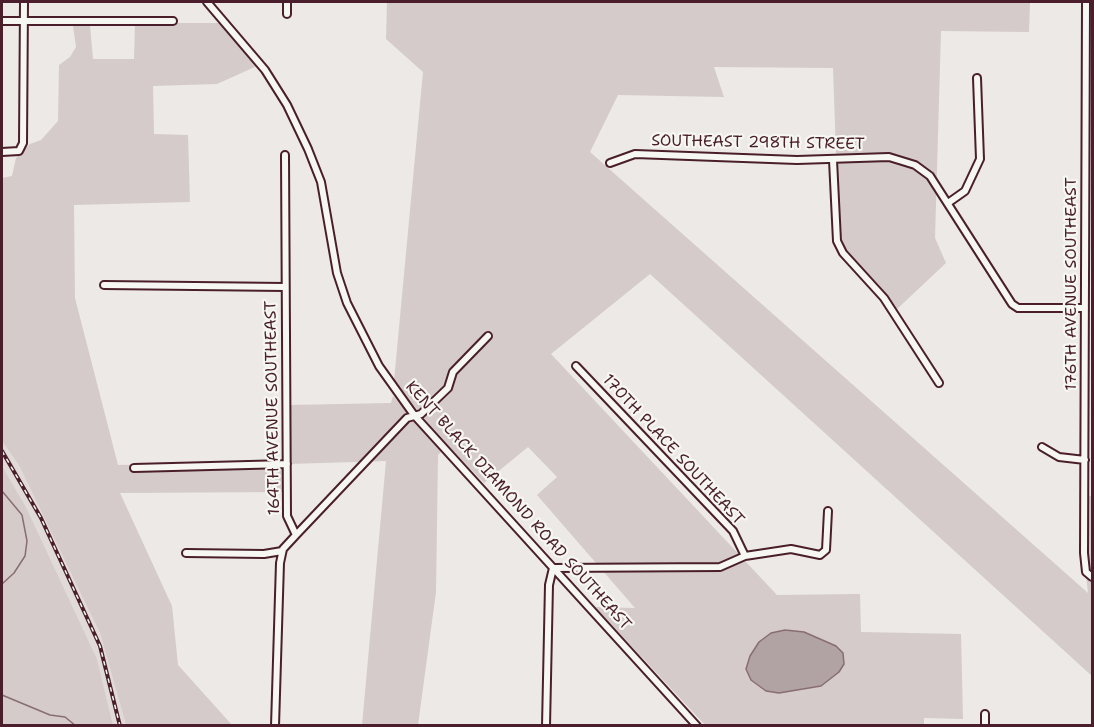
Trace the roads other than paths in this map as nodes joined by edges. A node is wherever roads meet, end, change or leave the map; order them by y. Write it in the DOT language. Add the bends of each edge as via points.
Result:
graph roads {
  1 [pos="24,2"];
  2 [pos="207,2"];
  3 [pos="287,2"];
  4 [pos="1086,2"];
  5 [pos="287,14"];
  6 [pos="2,21"];
  7 [pos="23,21"];
  8 [pos="173,21"];
  9 [pos="1089,33"];
  10 [pos="977,78"];
  11 [pos="1089,145"];
  12 [pos="2,152"];
  13 [pos="285,155"];
  14 [pos="833,160"];
  15 [pos="610,163"];
  16 [pos="948,203"];
  17 [pos="1089,259"];
  18 [pos="104,285"];
  19 [pos="285,286"];
  20 [pos="1085,308"];
  21 [pos="488,336"];
  22 [pos="576,366"];
  23 [pos="1089,374"];
  24 [pos="939,383"];
  25 [pos="414,415"];
  26 [pos="1042,447"];
  27 [pos="1085,460"];
  28 [pos="287,464"];
  29 [pos="134,468"];
  30 [pos="828,511"];
  31 [pos="1085,511"];
  32 [pos="1092,512"];
  33 [pos="296,535"];
  34 [pos="282,551"];
  35 [pos="186,553"];
  36 [pos="745,556"];
  37 [pos="553,568"];
  38 [pos="1092,578"];
  39 [pos="985,714"];
  40 [pos="275,726"];
  41 [pos="546,726"];
  42 [pos="697,726"];
  43 [pos="985,726"];
  1 -- 7 [label="street"];
  2 -- 25 [label="street, KENT BLACK DIAMOND ROAD SOUTHEAST" via="265,70 287,105 321,182 337,273 347,303 379,366"];
  3 -- 5 [label="street"];
  4 -- 9 [label="street, 176TH AVENUE SOUTHEAST"];
  6 -- 7 [label="street"];
  7 -- 8 [label="street"];
  7 -- 12 [label="street" via="22,147 19,151"];
  9 -- 11 [label="street, 176TH AVENUE SOUTHEAST"];
  10 -- 16 [label="street" via="980,159 965,191"];
  11 -- 17 [label="street, 176TH AVENUE SOUTHEAST"];
  13 -- 19 [label="street, 164TH AVENUE SOUTHEAST"];
  14 -- 15 [label="street, SOUTHEAST 298TH STREET" via="635,154"];
  14 -- 16 [label="street, SOUTHEAST 298TH STREET" via="889,157 915,165 930,176"];
  14 -- 24 [label="street" via="837,241 843,253 884,298"];
  16 -- 20 [label="street, SOUTHEAST 298TH STREET" via="1012,304 1018,308"];
  17 -- 20 [label="street, 176TH AVENUE SOUTHEAST"];
  18 -- 19 [label="street"];
  19 -- 28 [label="street, 164TH AVENUE SOUTHEAST"];
  20 -- 23 [label="street, 176TH AVENUE SOUTHEAST"];
  21 -- 25 [label="street" via="453,372 447,388 421,414"];
  22 -- 36 [label="street, 170TH PLACE SOUTHEAST" via="733,531"];
  23 -- 27 [label="street, 176TH AVENUE SOUTHEAST"];
  25 -- 33 [label="street" via="407,417"];
  25 -- 37 [label="street, KENT BLACK DIAMOND ROAD SOUTHEAST"];
  26 -- 27 [label="street" via="1059,457"];
  27 -- 31 [label="street, 176TH AVENUE SOUTHEAST"];
  28 -- 29 [label="street"];
  28 -- 33 [label="street, 164TH AVENUE SOUTHEAST" via="287,516"];
  30 -- 36 [label="street" via="824,554 791,549"];
  31 -- 32 [label="street"];
  31 -- 38 [label="street, 176TH AVENUE SOUTHEAST" via="1085,566"];
  33 -- 34 [label="street, 164TH AVENUE SOUTHEAST"];
  34 -- 35 [label="street"];
  34 -- 40 [label="street"];
  36 -- 37 [label="street" via="720,567"];
  37 -- 41 [label="street" via="549,585"];
  37 -- 42 [label="street, KENT BLACK DIAMOND ROAD SOUTHEAST"];
  39 -- 43 [label="street"];
}
